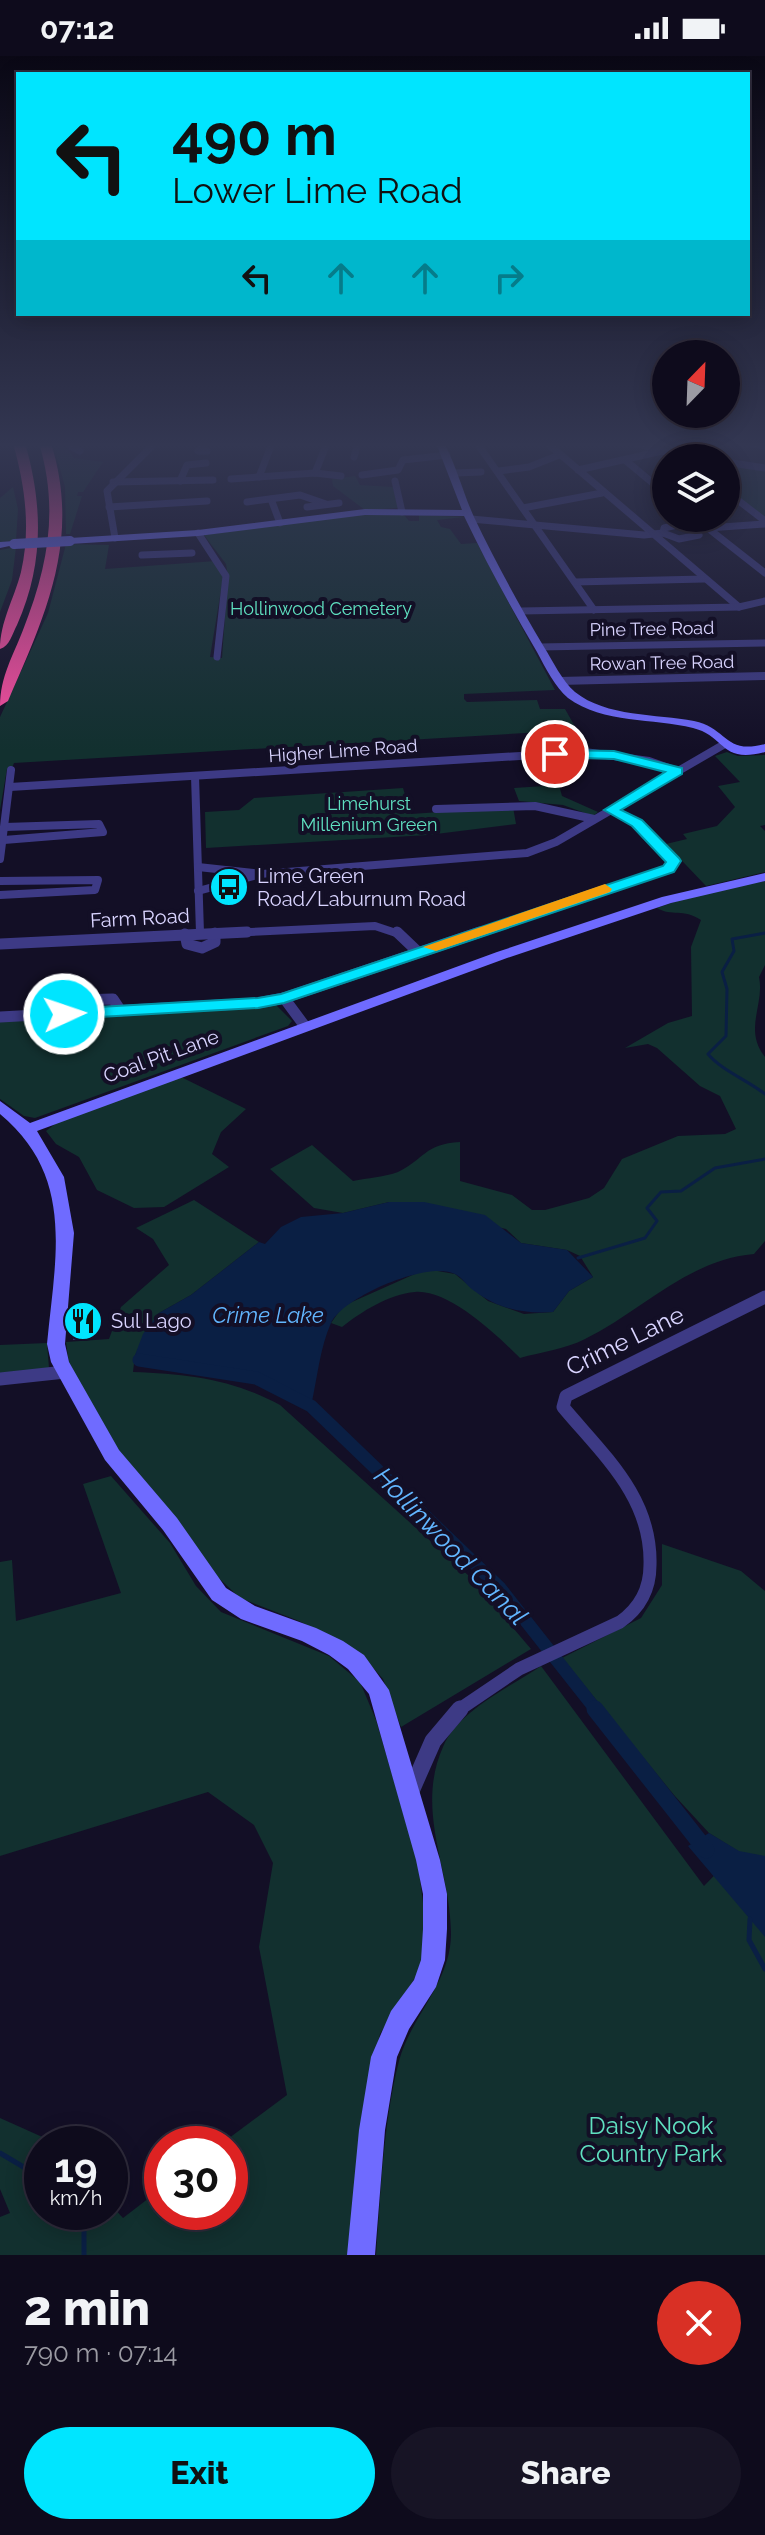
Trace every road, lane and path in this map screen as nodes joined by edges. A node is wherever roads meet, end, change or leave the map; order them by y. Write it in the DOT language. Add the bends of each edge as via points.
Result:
graph roads {
  1 [pos="33,546"];
  2 [pos="52,546"];
  3 [pos="140,546"];
  4 [pos="206,546"];
  5 [pos="485,546"];
  6 [pos="549,546"];
  7 [pos="670,546"];
  8 [pos="728,546"];
  9 [pos="192,553"];
  10 [pos="765,573"];
  11 [pos="704,579"];
  12 [pos="575,582"];
  13 [pos="765,601"];
  14 [pos="739,607"];
  15 [pos="594,610"];
  16 [pos="521,611"];
  17 [pos="765,643"];
  18 [pos="0,645"];
  19 [pos="539,647"];
  20 [pos="217,657"];
  21 [pos="765,676"];
  22 [pos="559,681"];
  23 [pos="0,701"];
  24 [pos="723,745"];
  25 [pos="765,748"];
  26 [pos="11,770"];
  27 [pos="677,771"];
  28 [pos="195,776"];
  29 [pos="10,787"];
  30 [pos="436,809"];
  31 [pos="611,810"];
  32 [pos="594,819"];
  33 [pos="5,827"];
  34 [pos="4,840"];
  35 [pos="0,859"];
  36 [pos="198,867"];
  37 [pos="262,874"];
  38 [pos="765,877"];
  39 [pos="0,881"];
  40 [pos="198,891"];
  41 [pos="0,895"];
  42 [pos="200,933"];
  43 [pos="215,933"];
  44 [pos="185,934"];
  45 [pos="0,944"];
  46 [pos="418,952"];
  47 [pos="284,998"];
  48 [pos="0,1017"];
  49 [pos="304,1025"];
  50 [pos="0,1106"];
  51 [pos="28,1129"];
  52 [pos="765,1297"];
  53 [pos="65,1372"];
  54 [pos="0,1379"];
  55 [pos="409,1794"];
  56 [pos="361,2255"];
  1 -- 18 [label="highway" via="14,618"];
  2 -- 23 [label="highway" via="39,615"];
  3 -- 9 [label="street" via="141,558"];
  4 -- 20 [label="street" via="226,576"];
  5 -- 16 [label="street"];
  6 -- 12 [label="street"];
  7 -- 11 [label="street"];
  8 -- 10 [label="street"];
  11 -- 12 [label="street"];
  11 -- 14 [label="street"];
  12 -- 15 [label="street"];
  13 -- 14 [label="street"];
  14 -- 15 [label="street"];
  15 -- 16 [label="street"];
  16 -- 19 [label="street"];
  17 -- 19 [label="street, Pine Tree Road"];
  19 -- 22 [label="street"];
  21 -- 22 [label="street, Rowan Tree Road"];
  22 -- 24 [label="street" via="566,691 595,706 704,727"];
  24 -- 25 [label="street" via="747,752"];
  24 -- 27 [label="street"];
  26 -- 29 [label="street"];
  27 -- 28 [label="street, Higher Lime Road" via="585,752"];
  27 -- 31 [label="street"];
  28 -- 29 [label="street, Higher Lime Road"];
  28 -- 36 [label="street"];
  29 -- 33 [label="street"];
  30 -- 32 [label="street" via="524,804"];
  31 -- 32 [label="street"];
  31 -- 46 [label="street" via="637,823 674,861 668,869"];
  32 -- 37 [label="street" via="556,842 508,857"];
  33 -- 34 [label="street"];
  33 -- 34 [label="street" via="99,824 103,832"];
  34 -- 35 [label="street"];
  36 -- 37 [label="street"];
  36 -- 40 [label="street"];
  37 -- 40 [label="street"];
  38 -- 49 [label="street, Coal Pit Lane" via="667,900"];
  39 -- 41 [label="street" via="98,880 95,890"];
  40 -- 42 [label="street"];
  42 -- 43 [label="street, Farm Road"];
  42 -- 44 [label="street, Farm Road"];
  43 -- 44 [label="street" via="212,944 198,948 187,944"];
  43 -- 46 [label="street, Farm Road" via="375,926 397,932"];
  44 -- 45 [label="street, Farm Road"];
  46 -- 47 [label="street"];
  47 -- 48 [label="street" via="121,1011 113,999 99,999 73,1001 64,1014"];
  47 -- 49 [label="street"];
  49 -- 51 [label="street, Coal Pit Lane"];
  50 -- 51 [label="street"];
  51 -- 53 [label="street" via="48,1158 62,1201 66,1233 56,1344"];
  52 -- 55 [label="street, Crime Lane" via="566,1396 563,1407 635,1497 649,1543 651,1578 633,1612 533,1659 444,1724"];
  53 -- 54 [label="street"];
  53 -- 55 [label="street" via="112,1455 219,1594 248,1613 336,1648 368,1675 378,1690"];
  55 -- 56 [label="street" via="435,1894 433,1960 424,1987 400,2020 384,2057"];
}
